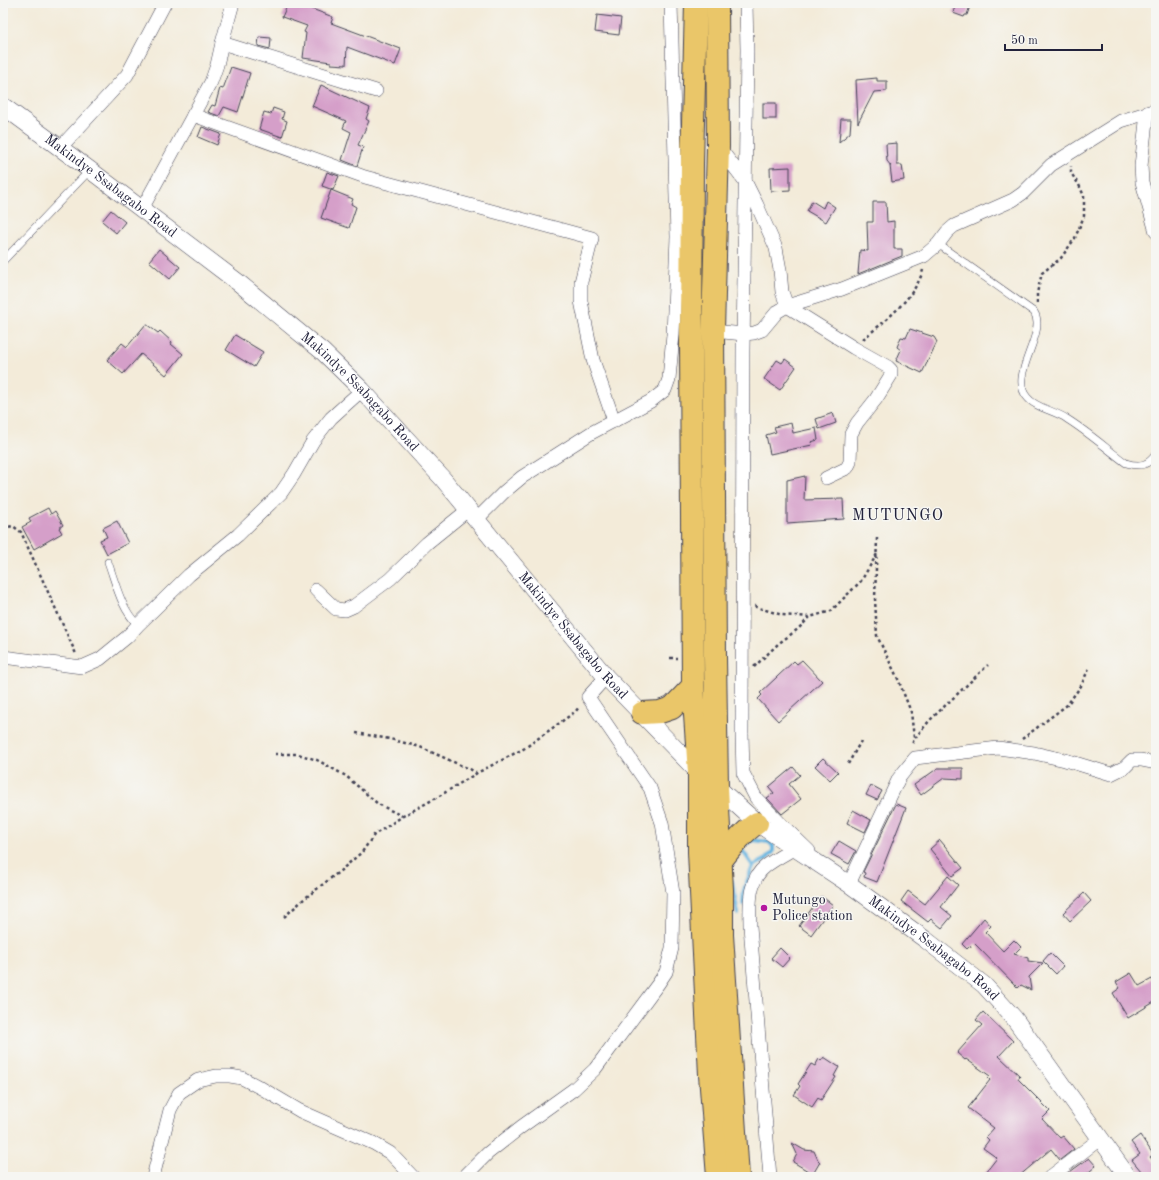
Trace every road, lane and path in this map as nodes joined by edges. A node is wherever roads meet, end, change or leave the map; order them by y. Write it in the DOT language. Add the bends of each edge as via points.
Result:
graph roads {
  1 [pos="165,3"];
  2 [pos="232,3"];
  3 [pos="671,3"];
  4 [pos="696,3"];
  5 [pos="717,3"];
  6 [pos="746,3"];
  7 [pos="222,43"];
  8 [pos="376,91"];
  9 [pos="3,106"];
  10 [pos="1151,111"];
  11 [pos="193,115"];
  12 [pos="718,146"];
  13 [pos="60,148"];
  14 [pos="1076,149"];
  15 [pos="90,170"];
  16 [pos="746,181"];
  17 [pos="142,209"];
  18 [pos="1156,232"];
  19 [pos="938,244"];
  20 [pos="924,256"];
  21 [pos="3,261"];
  22 [pos="787,306"];
  23 [pos="1036,316"];
  24 [pos="713,332"];
  25 [pos="744,334"];
  26 [pos="854,348"];
  27 [pos="362,390"];
  28 [pos="614,421"];
  29 [pos="1156,454"];
  30 [pos="826,478"];
  31 [pos="473,514"];
  32 [pos="3,528"];
  33 [pos="877,538"];
  34 [pos="877,554"];
  35 [pos="108,562"];
  36 [pos="316,590"];
  37 [pos="743,594"];
  38 [pos="810,617"];
  39 [pos="138,625"];
  40 [pos="3,657"];
  41 [pos="988,665"];
  42 [pos="82,667"];
  43 [pos="1089,668"];
  44 [pos="606,677"];
  45 [pos="742,679"];
  46 [pos="693,686"];
  47 [pos="588,697"];
  48 [pos="642,713"];
  49 [pos="356,733"];
  50 [pos="914,738"];
  51 [pos="861,741"];
  52 [pos="1009,749"];
  53 [pos="275,754"];
  54 [pos="1156,763"];
  55 [pos="848,764"];
  56 [pos="903,771"];
  57 [pos="476,773"];
  58 [pos="699,773"];
  59 [pos="717,787"];
  60 [pos="403,816"];
  61 [pos="757,823"];
  62 [pos="795,848"];
  63 [pos="720,862"];
  64 [pos="832,873"];
  65 [pos="849,884"];
  66 [pos="284,917"];
  67 [pos="1101,1138"];
  68 [pos="153,1177"];
  69 [pos="413,1177"];
  70 [pos="464,1177"];
  71 [pos="718,1177"];
  72 [pos="738,1177"];
  73 [pos="770,1177"];
  74 [pos="1050,1177"];
  75 [pos="1128,1177"];
  1 -- 13 [label="street" via="127,75"];
  2 -- 7 [label="street"];
  3 -- 28 [label="street" via="677,237 674,335 669,379 665,390 660,394"];
  4 -- 46 [label="highway" via="691,345"];
  5 -- 12 [label="highway"];
  6 -- 16 [label="street"];
  7 -- 8 [label="street"];
  7 -- 11 [label="street" via="214,76"];
  9 -- 13 [label="street, Makindye Ssabagabo Road"];
  10 -- 14 [label="street" via="1121,121"];
  10 -- 18 [label="street" via="1141,166 1142,182"];
  11 -- 17 [label="street"];
  11 -- 28 [label="street" via="365,177 592,238 581,282 581,301 593,360"];
  12 -- 16 [label="street"];
  12 -- 24 [label="highway"];
  13 -- 15 [label="street, Makindye Ssabagabo Road"];
  14 -- 19 [label="street" via="1051,165 1013,200 954,226"];
  14 -- 23 [label="path" via="1071,163 1071,173 1084,196 1084,216 1075,238 1061,258 1042,273 1037,293"];
  15 -- 17 [label="street, Makindye Ssabagabo Road"];
  15 -- 21 [label="lane"];
  16 -- 22 [label="street" via="776,248 782,292"];
  16 -- 25 [label="street"];
  17 -- 27 [label="street, Makindye Ssabagabo Road" via="240,283 323,352"];
  19 -- 20 [label="street"];
  19 -- 23 [label="lane" via="1034,312"];
  20 -- 22 [label="street" via="842,289"];
  20 -- 26 [label="path" via="922,272 912,291 888,318"];
  22 -- 25 [label="street" via="777,312 762,330"];
  22 -- 26 [label="street"];
  23 -- 29 [label="lane" via="1036,332 1022,373 1022,386 1026,397 1067,418 1126,464 1136,466 1148,463"];
  24 -- 25 [label="street"];
  24 -- 59 [label="highway"];
  25 -- 37 [label="street"];
  26 -- 30 [label="street" via="888,367 891,375 851,434 850,462 847,468"];
  27 -- 31 [label="street, Makindye Ssabagabo Road"];
  27 -- 39 [label="street" via="331,418 281,493 238,535 189,575"];
  28 -- 31 [label="street" via="522,477"];
  31 -- 36 [label="street" via="427,543 390,580 354,606 345,610 336,609"];
  31 -- 44 [label="street, Makindye Ssabagabo Road"];
  32 -- 42 [label="path" via="13,526 22,532"];
  33 -- 34 [label="path"];
  34 -- 38 [label="path" via="861,581 831,611"];
  34 -- 50 [label="path" via="875,600 878,636 911,712"];
  35 -- 39 [label="lane" via="126,610"];
  37 -- 38 [label="path" via="756,607 782,615"];
  37 -- 45 [label="street"];
  38 -- 45 [label="path"];
  39 -- 42 [label="street" via="100,659"];
  40 -- 42 [label="street"];
  41 -- 50 [label="path"];
  43 -- 52 [label="path" via="1081,686 1067,705"];
  44 -- 47 [label="street"];
  44 -- 48 [label="street, Makindye Ssabagabo Road"];
  45 -- 64 [label="street" via="743,773 756,798"];
  46 -- 48 [label="highway" via="672,708"];
  46 -- 58 [label="highway"];
  47 -- 57 [label="path" via="576,711 525,748"];
  47 -- 70 [label="street" via="650,788 662,823 673,893 672,948 666,972 595,1069 574,1089 488,1153"];
  48 -- 58 [label="street, Makindye Ssabagabo Road"];
  49 -- 57 [label="path" via="420,747"];
  50 -- 56 [label="path"];
  51 -- 55 [label="path"];
  52 -- 54 [label="street" via="1065,760 1111,774 1126,768 1132,760"];
  52 -- 56 [label="street" via="998,748 915,758"];
  53 -- 60 [label="path" via="298,754 317,760 346,776 378,804"];
  56 -- 65 [label="street"];
  57 -- 60 [label="path"];
  58 -- 59 [label="street, Makindye Ssabagabo Road"];
  58 -- 71 [label="highway" via="699,852 710,1075"];
  59 -- 61 [label="street, Makindye Ssabagabo Road"];
  59 -- 63 [label="highway"];
  60 -- 66 [label="path" via="374,835 357,857"];
  61 -- 62 [label="street, Makindye Ssabagabo Road"];
  61 -- 63 [label="highway"];
  62 -- 64 [label="street, Makindye Ssabagabo Road"];
  62 -- 73 [label="street" via="764,867 755,880 750,896 750,926"];
  63 -- 72 [label="highway" via="722,935"];
  64 -- 65 [label="street, Makindye Ssabagabo Road"];
  65 -- 67 [label="street, Makindye Ssabagabo Road" via="984,985 1014,1018"];
  67 -- 74 [label="street"];
  67 -- 75 [label="street, Makindye Ssabagabo Road"];
  68 -- 69 [label="street" via="170,1110 179,1093 198,1080 230,1076 242,1078 300,1111 373,1143 390,1153"];
}
